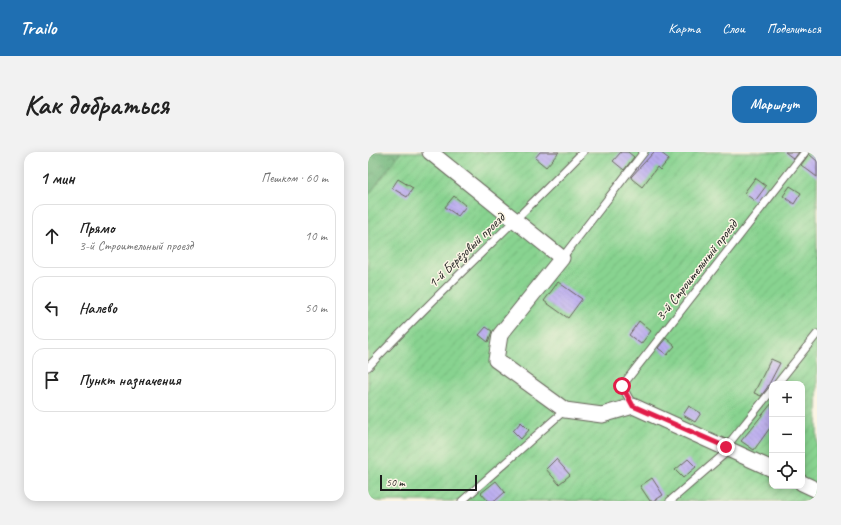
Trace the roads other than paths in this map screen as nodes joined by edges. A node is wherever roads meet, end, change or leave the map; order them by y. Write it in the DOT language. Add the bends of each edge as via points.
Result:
graph roads {
  1 [pos="430,152"];
  2 [pos="583,152"];
  3 [pos="644,152"];
  4 [pos="805,152"];
  5 [pos="516,221"];
  6 [pos="562,258"];
  7 [pos="817,334"];
  8 [pos="368,367"];
  9 [pos="779,381"];
  10 [pos="769,394"];
  11 [pos="633,406"];
  12 [pos="565,410"];
  13 [pos="728,448"];
  14 [pos="769,468"];
  15 [pos="805,484"];
  16 [pos="817,490"];
  17 [pos="462,501"];
  18 [pos="670,501"];
  1 -- 5 [label="street"];
  2 -- 5 [label="lane, 1-й Берёзовый проезд"];
  3 -- 6 [label="lane"];
  4 -- 11 [label="lane, 3-й Строительный проезд" via="622,386"];
  5 -- 6 [label="street"];
  5 -- 8 [label="lane, 1-й Берёзовый проезд" via="420,312"];
  6 -- 12 [label="street" via="500,335 496,360"];
  7 -- 9 [label="lane"];
  10 -- 13 [label="lane"];
  11 -- 12 [label="street" via="602,415"];
  11 -- 13 [label="street"];
  12 -- 17 [label="lane"];
  13 -- 14 [label="street"];
  13 -- 18 [label="lane"];
  15 -- 16 [label="street"];
}
